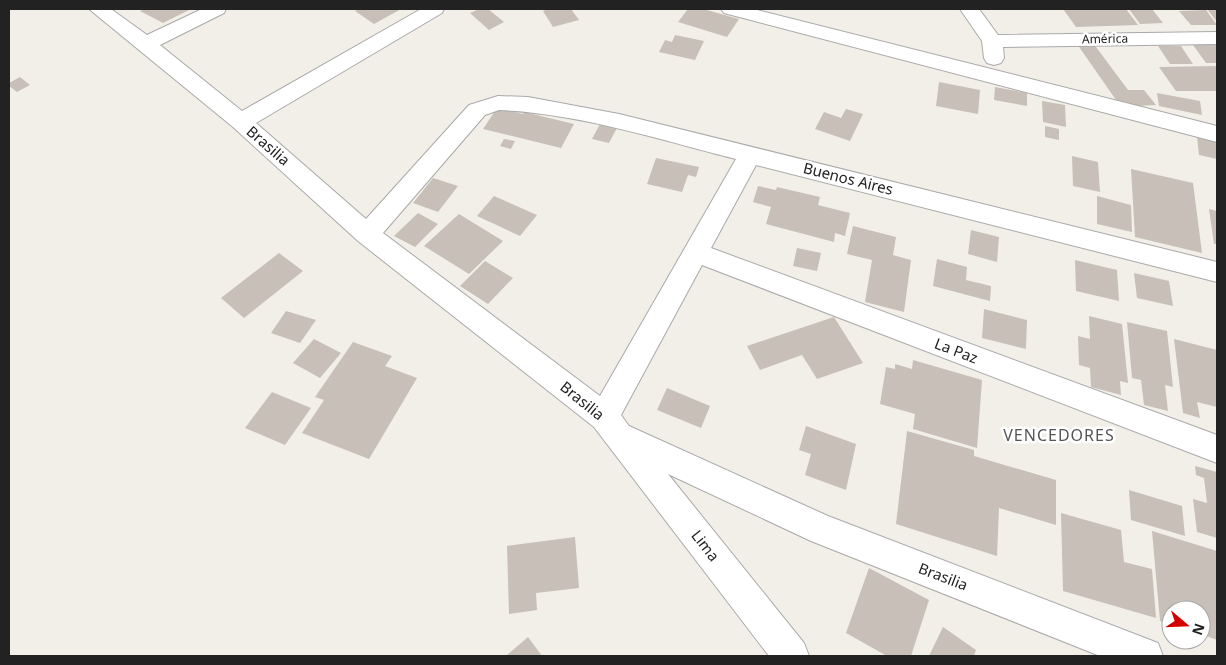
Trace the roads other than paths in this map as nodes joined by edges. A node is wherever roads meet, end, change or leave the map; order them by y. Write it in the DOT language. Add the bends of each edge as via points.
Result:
graph roads {
  1 [pos="100,9"];
  2 [pos="217,9"];
  3 [pos="435,9"];
  4 [pos="731,9"];
  5 [pos="969,9"];
  6 [pos="754,12"];
  7 [pos="1217,38"];
  8 [pos="992,41"];
  9 [pos="146,44"];
  10 [pos="997,76"];
  11 [pos="241,122"];
  12 [pos="1217,134"];
  13 [pos="750,155"];
  14 [pos="367,234"];
  15 [pos="695,252"];
  16 [pos="1217,272"];
  17 [pos="611,427"];
  18 [pos="1217,449"];
  19 [pos="791,656"];
  20 [pos="1145,656"];
  1 -- 9 [label="street, Brasilia"];
  2 -- 9 [label="street"];
  3 -- 11 [label="street"];
  4 -- 6 [label="street"];
  5 -- 8 [label="street"];
  6 -- 10 [label="street"];
  7 -- 8 [label="street, América"];
  8 -- 10 [label="street"];
  9 -- 11 [label="street, Brasilia"];
  10 -- 12 [label="street"];
  11 -- 14 [label="street, Brasilia"];
  13 -- 14 [label="street, Buenos Aires" via="619,122 549,108 498,103 477,110"];
  13 -- 15 [label="street"];
  13 -- 16 [label="street, Buenos Aires"];
  14 -- 17 [label="street, Brasilia"];
  15 -- 17 [label="street"];
  15 -- 18 [label="street, La Paz"];
  17 -- 19 [label="street, Lima"];
  17 -- 20 [label="street, Brasilia" via="822,530"];
}
